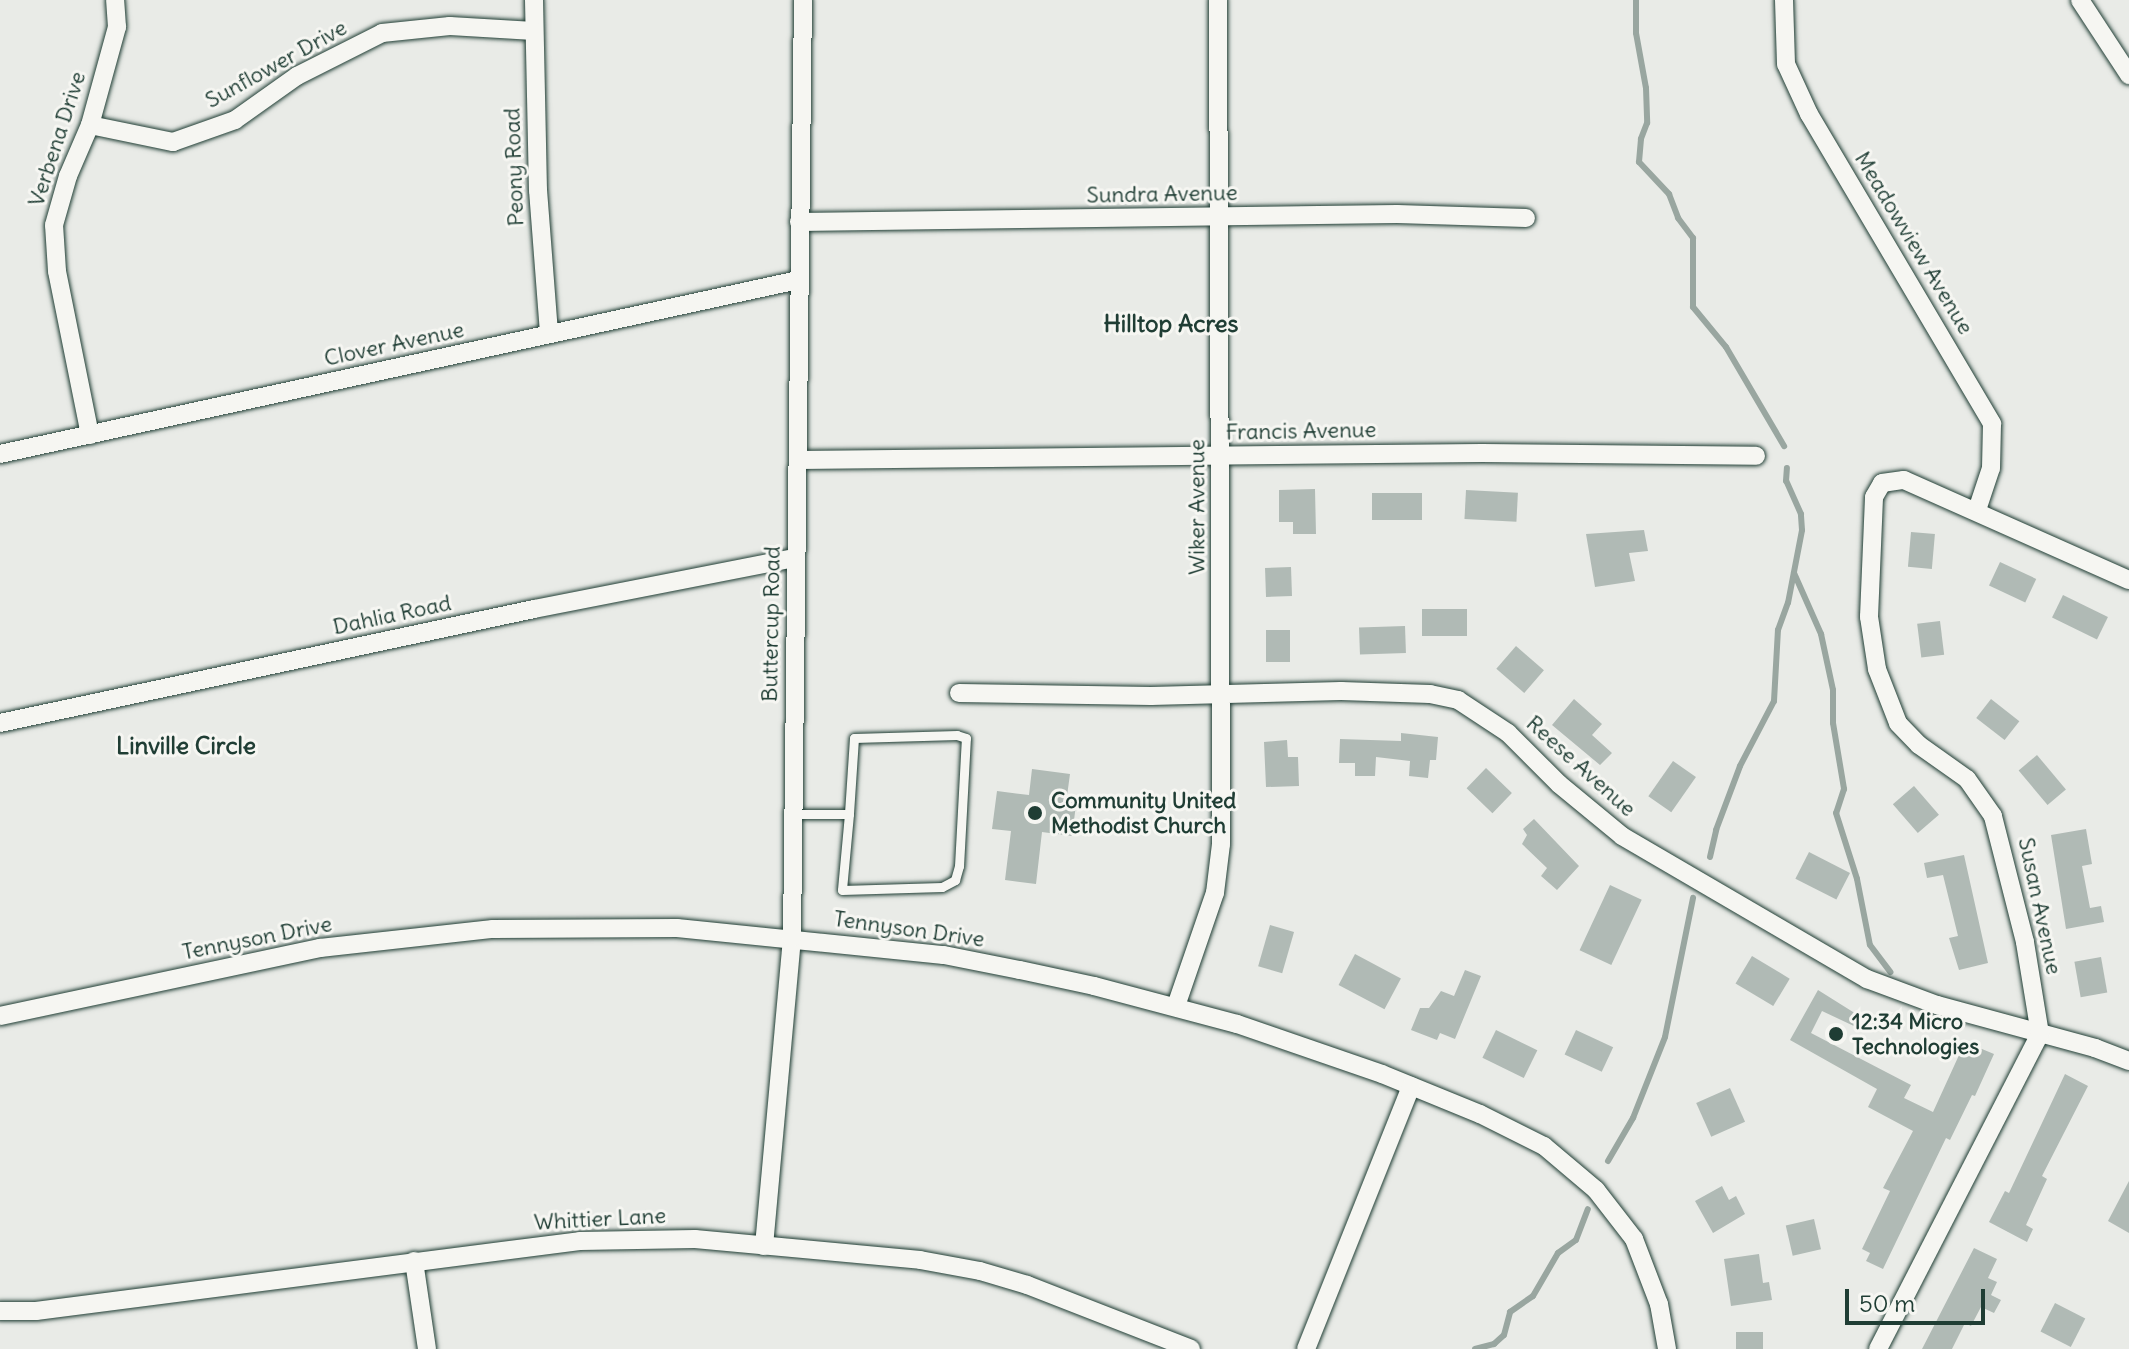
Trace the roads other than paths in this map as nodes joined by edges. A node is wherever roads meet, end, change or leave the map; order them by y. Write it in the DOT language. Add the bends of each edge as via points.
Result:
graph roads {
  1 [pos="115,0"];
  2 [pos="534,0"];
  3 [pos="803,0"];
  4 [pos="1218,0"];
  5 [pos="1784,0"];
  6 [pos="2080,0"];
  7 [pos="534,31"];
  8 [pos="2129,75"];
  9 [pos="90,125"];
  10 [pos="1218,217"];
  11 [pos="1526,218"];
  12 [pos="799,222"];
  13 [pos="798,280"];
  14 [pos="549,333"];
  15 [pos="90,435"];
  16 [pos="0,454"];
  17 [pos="1222,455"];
  18 [pos="1756,456"];
  19 [pos="799,460"];
  20 [pos="1977,510"];
  21 [pos="795,558"];
  22 [pos="2129,580"];
  23 [pos="959,693"];
  24 [pos="1220,696"];
  25 [pos="0,723"];
  26 [pos="794,814"];
  27 [pos="849,814"];
  28 [pos="792,938"];
  29 [pos="1176,1006"];
  30 [pos="0,1016"];
  31 [pos="2040,1034"];
  32 [pos="2129,1061"];
  33 [pos="1411,1086"];
  34 [pos="764,1246"];
  35 [pos="414,1261"];
  36 [pos="0,1311"];
  37 [pos="427,1349"];
  38 [pos="1191,1349"];
  39 [pos="1306,1349"];
  40 [pos="1667,1349"];
  41 [pos="1878,1349"];
  1 -- 9 [label="street, Verbena Drive" via="117,27"];
  2 -- 7 [label="street, Peony Road"];
  3 -- 12 [label="street, Buttercup Road"];
  4 -- 10 [label="street, Wiker Avenue"];
  5 -- 20 [label="street, Meadowview Avenue" via="1786,64 1809,114 1992,424 1991,468"];
  6 -- 8 [label="street"];
  7 -- 9 [label="street, Sunflower Drive" via="450,26 382,33 297,76 235,120 173,142"];
  7 -- 14 [label="street, Peony Road"];
  9 -- 15 [label="street, Verbena Drive" via="54,225 57,271"];
  10 -- 11 [label="street, Sundra Avenue"];
  10 -- 12 [label="street, Sundra Avenue"];
  10 -- 17 [label="street, Wiker Avenue"];
  12 -- 13 [label="street, Buttercup Road"];
  13 -- 14 [label="street, Clover Avenue"];
  13 -- 19 [label="street, Buttercup Road"];
  14 -- 15 [label="street, Clover Avenue"];
  15 -- 16 [label="street, Clover Avenue"];
  17 -- 18 [label="street, Francis Avenue"];
  17 -- 19 [label="street, Francis Avenue"];
  17 -- 24 [label="street, Wiker Avenue"];
  19 -- 21 [label="street, Buttercup Road"];
  20 -- 22 [label="street"];
  20 -- 31 [label="street, Susan Avenue" via="1904,480 1882,483 1871,522 1869,617 1877,669 1898,723 1967,779 1993,816 2025,942"];
  21 -- 25 [label="street, Dahlia Road"];
  21 -- 26 [label="street, Buttercup Road"];
  23 -- 24 [label="street, Reese Avenue"];
  24 -- 29 [label="street, Wiker Avenue" via="1218,878"];
  24 -- 31 [label="street, Reese Avenue" via="1416,693 1466,703 1508,733 1601,820 1698,883 1867,979"];
  26 -- 27 [label="lane"];
  26 -- 28 [label="street, Buttercup Road"];
  27 -- 27 [label="lane" via="842,890 942,887 955,880 966,738 854,738"];
  28 -- 29 [label="street, Tennyson Drive" via="944,955"];
  28 -- 30 [label="street, Tennyson Drive" via="677,928 537,927 401,937 320,948"];
  28 -- 34 [label="street, Buttercup Road"];
  29 -- 33 [label="street, Tennyson Drive"];
  31 -- 32 [label="street, Reese Avenue"];
  31 -- 41 [label="street"];
  33 -- 39 [label="street"];
  33 -- 40 [label="street, Tennyson Drive" via="1531,1139 1596,1190 1643,1255"];
  34 -- 35 [label="street, Whittier Lane" via="619,1239"];
  34 -- 38 [label="street, Whittier Lane" via="920,1260 980,1271"];
  35 -- 36 [label="street, Whittier Lane" via="36,1311"];
  35 -- 37 [label="street"];
}
